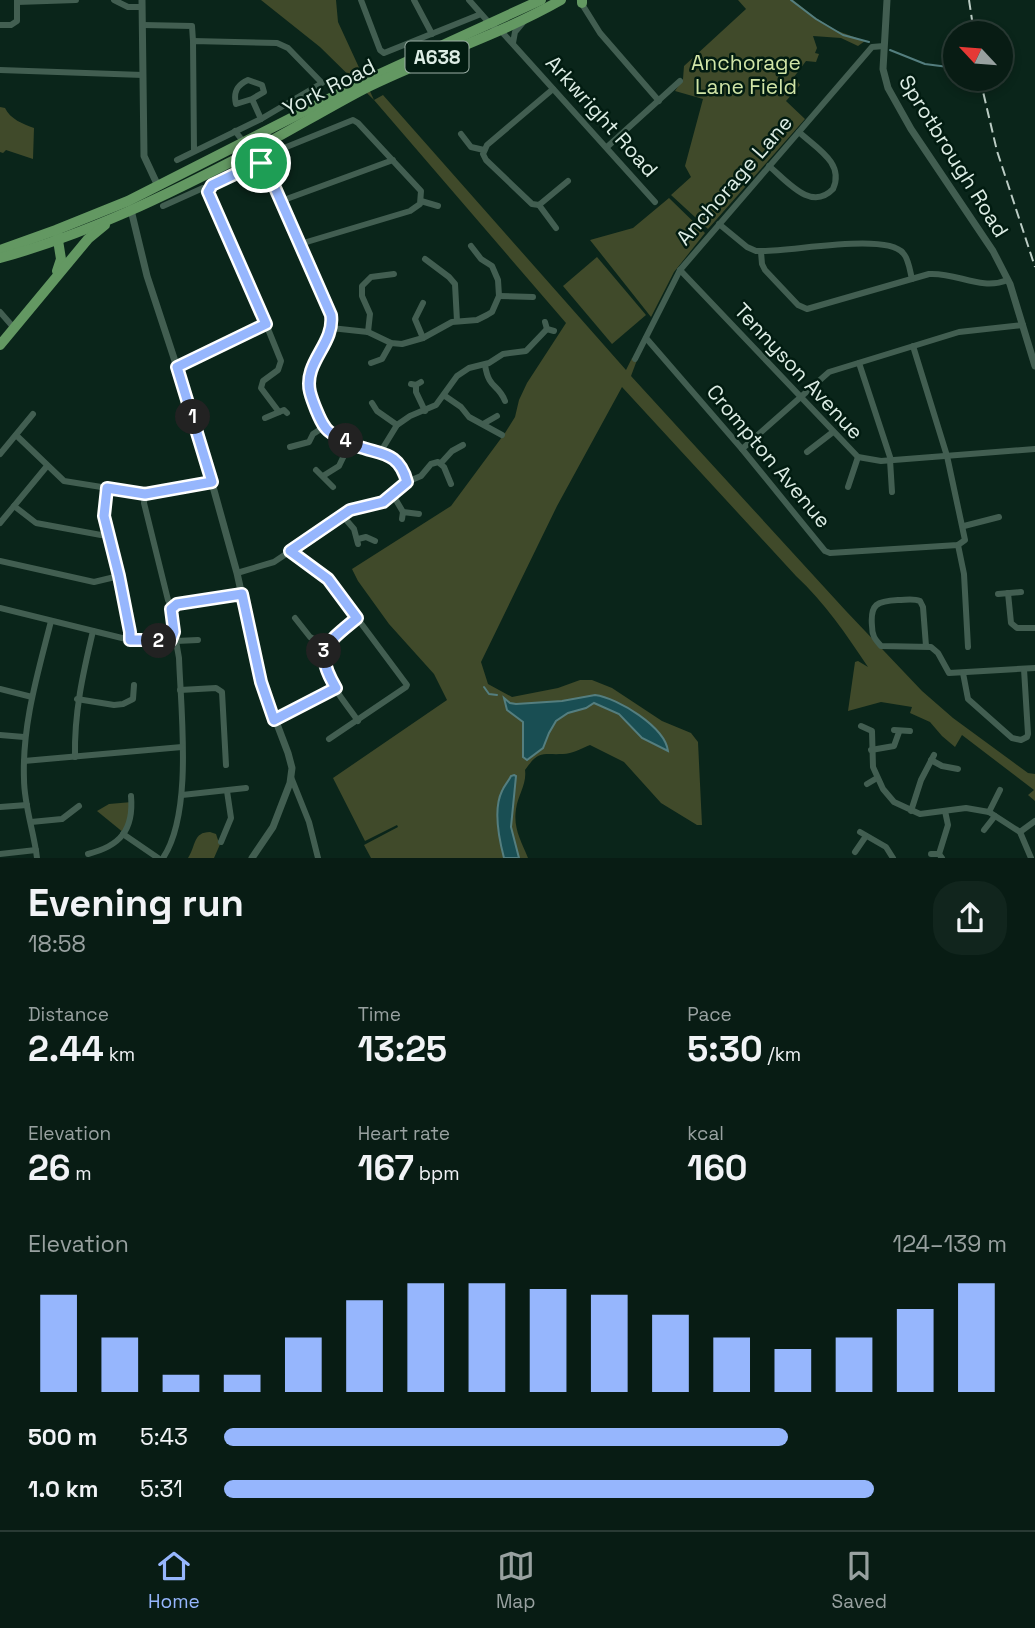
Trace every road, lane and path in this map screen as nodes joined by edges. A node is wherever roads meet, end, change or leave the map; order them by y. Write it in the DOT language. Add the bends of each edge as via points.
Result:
graph roads {
  1 [pos="76,0"];
  2 [pos="114,0"];
  3 [pos="361,0"];
  4 [pos="414,0"];
  5 [pos="469,0"];
  6 [pos="541,0"];
  7 [pos="561,0"];
  8 [pos="887,0"];
  9 [pos="17,1"];
  10 [pos="581,1"];
  11 [pos="142,3"];
  12 [pos="481,13"];
  13 [pos="526,19"];
  14 [pos="491,24"];
  15 [pos="0,25"];
  16 [pos="143,25"];
  17 [pos="501,31"];
  18 [pos="432,34"];
  19 [pos="193,41"];
  20 [pos="513,43"];
  21 [pos="884,46"];
  22 [pos="530,48"];
  23 [pos="522,54"];
  24 [pos="0,70"];
  25 [pos="143,75"];
  26 [pos="680,81"];
  27 [pos="366,84"];
  28 [pos="553,89"];
  29 [pos="252,99"];
  30 [pos="659,101"];
  31 [pos="261,119"];
  32 [pos="235,131"];
  33 [pos="799,132"];
  34 [pos="461,134"];
  35 [pos="607,147"];
  36 [pos="247,148"];
  37 [pos="484,150"];
  38 [pos="194,151"];
  39 [pos="177,160"];
  40 [pos="393,160"];
  41 [pos="261,162"];
  42 [pos="769,166"];
  43 [pos="568,181"];
  44 [pos="208,188"];
  45 [pos="161,196"];
  46 [pos="281,201"];
  47 [pos="656,202"];
  48 [pos="420,203"];
  49 [pos="130,205"];
  50 [pos="539,205"];
  51 [pos="438,206"];
  52 [pos="113,218"];
  53 [pos="719,224"];
  54 [pos="556,228"];
  55 [pos="58,235"];
  56 [pos="300,244"];
  57 [pos="470,245"];
  58 [pos="0,250"];
  59 [pos="761,251"];
  60 [pos="0,258"];
  61 [pos="431,259"];
  62 [pos="680,270"];
  63 [pos="394,274"];
  64 [pos="912,279"];
  65 [pos="1008,280"];
  66 [pos="52,281"];
  67 [pos="499,296"];
  68 [pos="533,297"];
  69 [pos="411,304"];
  70 [pos="0,312"];
  71 [pos="457,321"];
  72 [pos="266,324"];
  73 [pos="1023,324"];
  74 [pos="548,327"];
  75 [pos="14,328"];
  76 [pos="331,328"];
  77 [pos="368,332"];
  78 [pos="423,338"];
  79 [pos="646,338"];
  80 [pos="391,343"];
  81 [pos="0,345"];
  82 [pos="913,346"];
  83 [pos="635,359"];
  84 [pos="859,363"];
  85 [pos="485,365"];
  86 [pos="1035,366"];
  87 [pos="177,367"];
  88 [pos="279,368"];
  89 [pos="382,369"];
  90 [pos="287,372"];
  91 [pos="416,384"];
  92 [pos="510,389"];
  93 [pos="444,396"];
  94 [pos="800,397"];
  95 [pos="371,402"];
  96 [pos="425,411"];
  97 [pos="279,412"];
  98 [pos="287,413"];
  99 [pos="33,414"];
  100 [pos="497,416"];
  101 [pos="265,418"];
  102 [pos="482,424"];
  103 [pos="397,425"];
  104 [pos="324,427"];
  105 [pos="476,431"];
  106 [pos="833,432"];
  107 [pos="16,435"];
  108 [pos="502,435"];
  109 [pos="350,443"];
  110 [pos="303,444"];
  111 [pos="463,445"];
  112 [pos="289,447"];
  113 [pos="742,449"];
  114 [pos="1035,450"];
  115 [pos="381,451"];
  116 [pos="807,452"];
  117 [pos="0,454"];
  118 [pos="306,454"];
  119 [pos="947,456"];
  120 [pos="858,457"];
  121 [pos="891,460"];
  122 [pos="441,463"];
  123 [pos="47,466"];
  124 [pos="316,470"];
  125 [pos="323,477"];
  126 [pos="212,482"];
  127 [pos="407,482"];
  128 [pos="451,484"];
  129 [pos="333,487"];
  130 [pos="848,487"];
  131 [pos="107,488"];
  132 [pos="892,492"];
  133 [pos="145,494"];
  134 [pos="393,495"];
  135 [pos="14,506"];
  136 [pos="419,513"];
  137 [pos="342,515"];
  138 [pos="999,517"];
  139 [pos="0,523"];
  140 [pos="964,526"];
  141 [pos="108,533"];
  142 [pos="375,541"];
  143 [pos="958,545"];
  144 [pos="290,551"];
  145 [pos="0,561"];
  146 [pos="237,573"];
  147 [pos="119,576"];
  148 [pos="1021,592"];
  149 [pos="1008,593"];
  150 [pos="242,594"];
  151 [pos="998,594"];
  152 [pos="172,607"];
  153 [pos="0,608"];
  154 [pos="294,618"];
  155 [pos="357,618"];
  156 [pos="51,621"];
  157 [pos="1035,628"];
  158 [pos="93,631"];
  159 [pos="130,640"];
  160 [pos="175,640"];
  161 [pos="198,640"];
  162 [pos="327,646"];
  163 [pos="926,646"];
  164 [pos="968,646"];
  165 [pos="1035,668"];
  166 [pos="1024,669"];
  167 [pos="963,673"];
  168 [pos="134,684"];
  169 [pos="336,688"];
  170 [pos="0,689"];
  171 [pos="180,690"];
  172 [pos="32,697"];
  173 [pos="77,699"];
  174 [pos="274,720"];
  175 [pos="358,721"];
  176 [pos="861,726"];
  177 [pos="910,732"];
  178 [pos="0,735"];
  179 [pos="24,737"];
  180 [pos="329,739"];
  181 [pos="182,747"];
  182 [pos="871,750"];
  183 [pos="75,757"];
  184 [pos="24,761"];
  185 [pos="226,765"];
  186 [pos="959,770"];
  187 [pos="291,777"];
  188 [pos="877,778"];
  189 [pos="867,784"];
  190 [pos="246,788"];
  191 [pos="1000,790"];
  192 [pos="227,791"];
  193 [pos="182,795"];
  194 [pos="131,796"];
  195 [pos="27,805"];
  196 [pos="79,806"];
  197 [pos="0,807"];
  198 [pos="911,811"];
  199 [pos="945,811"];
  200 [pos="992,814"];
  201 [pos="1035,821"];
  202 [pos="31,822"];
  203 [pos="984,830"];
  204 [pos="1020,832"];
  205 [pos="123,834"];
  206 [pos="221,842"];
  207 [pos="855,852"];
  208 [pos="0,854"];
  209 [pos="37,854"];
  210 [pos="86,854"];
  211 [pos="937,855"];
  212 [pos="160,858"];
  213 [pos="252,858"];
  214 [pos="318,858"];
  215 [pos="893,858"];
  216 [pos="1031,858"];
  1 -- 9 [label="street"];
  2 -- 11 [label="street" via="128,7"];
  3 -- 18 [label="street" via="384,53"];
  4 -- 18 [label="street"];
  5 -- 12 [label="street, Arkwright Road"];
  6 -- 14 [label="highway, York Road / A638"];
  7 -- 13 [label="highway, York Road / A638"];
  8 -- 21 [label="street, Sprotbrough Road"];
  9 -- 15 [label="street" via="17,21"];
  10 -- 30 [label="street" via="600,33"];
  11 -- 16 [label="street"];
  12 -- 14 [label="street, Arkwright Road"];
  12 -- 18 [label="street"];
  13 -- 17 [label="highway, York Road / A638"];
  13 -- 20 [label="street"];
  14 -- 17 [label="street, Arkwright Road"];
  14 -- 27 [label="highway, York Road / A638"];
  16 -- 19 [label="street" via="191,25"];
  16 -- 25 [label="street"];
  17 -- 20 [label="street, Arkwright Road"];
  17 -- 27 [label="highway, York Road / A638"];
  19 -- 31 [label="street" via="277,43 288,48 322,83"];
  19 -- 38 [label="street"];
  20 -- 23 [label="street, Arkwright Road"];
  21 -- 33 [label="street, Anchorage Lane" via="872,47"];
  21 -- 65 [label="street, Sprotbrough Road" via="888,88"];
  22 -- 23 [label="street, Arkwright Road"];
  23 -- 28 [label="street, Arkwright Road"];
  24 -- 25 [label="street"];
  25 -- 45 [label="street" via="144,156"];
  26 -- 30 [label="street"];
  27 -- 36 [label="highway, York Road / A638"];
  28 -- 35 [label="street, Arkwright Road"];
  28 -- 37 [label="street"];
  29 -- 29 [label="street" via="236,104 234,94 248,80 262,85 264,92"];
  29 -- 31 [label="street"];
  30 -- 35 [label="street"];
  31 -- 32 [label="street"];
  32 -- 36 [label="street"];
  32 -- 38 [label="street"];
  33 -- 42 [label="street, Anchorage Lane"];
  33 -- 42 [label="street" via="834,163 837,178 830,193 806,196"];
  34 -- 37 [label="street" via="471,147"];
  35 -- 47 [label="street, Arkwright Road"];
  36 -- 41 [label="street"];
  36 -- 45 [label="highway, York Road / A638"];
  37 -- 50 [label="street" via="486,160 528,201"];
  38 -- 39 [label="street"];
  40 -- 41 [label="street" via="352,120"];
  40 -- 46 [label="street"];
  40 -- 48 [label="street" via="421,191"];
  41 -- 44 [label="street"];
  41 -- 46 [label="street"];
  42 -- 53 [label="street, Anchorage Lane"];
  43 -- 50 [label="street"];
  44 -- 45 [label="street"];
  44 -- 72 [label="street"];
  45 -- 49 [label="highway, York Road / A638"];
  46 -- 56 [label="street"];
  48 -- 51 [label="street"];
  48 -- 56 [label="street" via="410,211"];
  49 -- 52 [label="highway, York Road / A638"];
  49 -- 55 [label="highway, York Road / A638"];
  49 -- 87 [label="street"];
  50 -- 54 [label="street"];
  52 -- 55 [label="highway, York Road / A638"];
  52 -- 66 [label="highway"];
  53 -- 59 [label="street" via="747,247"];
  53 -- 62 [label="street, Anchorage Lane"];
  55 -- 58 [label="highway, York Road / A638"];
  55 -- 60 [label="highway, York Road / A638"];
  55 -- 66 [label="highway" via="61,260"];
  56 -- 76 [label="street" via="331,315"];
  57 -- 67 [label="street" via="495,269"];
  59 -- 64 [label="street" via="874,244 903,253"];
  59 -- 64 [label="street" via="765,270 807,309"];
  61 -- 71 [label="street" via="455,284"];
  62 -- 79 [label="street, Anchorage Lane"];
  62 -- 94 [label="street, Tennyson Avenue"];
  63 -- 77 [label="street" via="374,276 359,284 370,314"];
  64 -- 65 [label="street" via="935,273 974,283"];
  65 -- 73 [label="street, Sprotbrough Road"];
  66 -- 75 [label="highway"];
  67 -- 68 [label="street" via="523,301"];
  67 -- 71 [label="street" via="488,315"];
  69 -- 78 [label="street" via="421,307 415,319"];
  70 -- 75 [label="street"];
  71 -- 78 [label="street"];
  72 -- 87 [label="street"];
  72 -- 88 [label="street" via="281,356"];
  73 -- 82 [label="street" via="959,332"];
  73 -- 86 [label="street, Sprotbrough Road"];
  74 -- 85 [label="street" via="526,351 503,354"];
  75 -- 81 [label="highway"];
  76 -- 77 [label="street"];
  76 -- 104 [label="street" via="309,375 311,396"];
  77 -- 80 [label="street"];
  78 -- 80 [label="street"];
  79 -- 83 [label="street, Anchorage Lane"];
  79 -- 113 [label="street, Crompton Avenue"];
  80 -- 89 [label="street" via="375,362"];
  82 -- 84 [label="street"];
  82 -- 119 [label="street"];
  84 -- 94 [label="street" via="829,372"];
  84 -- 121 [label="street"];
  85 -- 92 [label="street" via="490,383 504,397"];
  85 -- 93 [label="street" via="457,376"];
  87 -- 126 [label="street"];
  88 -- 90 [label="street"];
  88 -- 97 [label="street" via="261,385"];
  91 -- 96 [label="street"];
  93 -- 96 [label="street"];
  93 -- 102 [label="street"];
  94 -- 106 [label="street, Tennyson Avenue"];
  94 -- 113 [label="street"];
  95 -- 103 [label="street"];
  96 -- 103 [label="street"];
  97 -- 98 [label="street"];
  97 -- 101 [label="street"];
  99 -- 107 [label="street"];
  100 -- 102 [label="street"];
  102 -- 105 [label="street"];
  102 -- 108 [label="street"];
  103 -- 115 [label="street"];
  104 -- 109 [label="street"];
  104 -- 110 [label="street"];
  106 -- 116 [label="street"];
  106 -- 120 [label="street, Tennyson Avenue"];
  107 -- 117 [label="street"];
  107 -- 123 [label="street"];
  109 -- 115 [label="street"];
  109 -- 125 [label="street" via="339,466"];
  110 -- 112 [label="street"];
  110 -- 118 [label="street"];
  111 -- 122 [label="street"];
  113 -- 143 [label="street, Crompton Avenue" via="827,553"];
  114 -- 119 [label="street, Tennyson Avenue"];
  115 -- 127 [label="street" via="397,463"];
  119 -- 121 [label="street, Tennyson Avenue"];
  119 -- 140 [label="street"];
  120 -- 121 [label="street, Tennyson Avenue"];
  120 -- 130 [label="street"];
  121 -- 132 [label="street"];
  122 -- 127 [label="street" via="434,462 421,476"];
  122 -- 128 [label="street"];
  123 -- 131 [label="street" via="64,481"];
  123 -- 135 [label="street"];
  124 -- 125 [label="street"];
  125 -- 129 [label="street"];
  126 -- 133 [label="street"];
  126 -- 146 [label="street"];
  127 -- 134 [label="street"];
  131 -- 133 [label="street"];
  131 -- 141 [label="street" via="104,516"];
  133 -- 152 [label="street"];
  134 -- 136 [label="street" via="402,516"];
  134 -- 137 [label="street"];
  135 -- 139 [label="street"];
  135 -- 141 [label="street" via="36,523"];
  137 -- 142 [label="street" via="358,541 366,537"];
  137 -- 144 [label="street"];
  138 -- 140 [label="street"];
  140 -- 143 [label="street" via="965,540"];
  141 -- 147 [label="street"];
  143 -- 164 [label="street"];
  144 -- 146 [label="street" via="268,565"];
  144 -- 155 [label="street" via="328,579"];
  145 -- 147 [label="street" via="94,582"];
  146 -- 150 [label="street"];
  147 -- 159 [label="street"];
  148 -- 149 [label="street"];
  149 -- 151 [label="street"];
  149 -- 157 [label="street" via="1011,624"];
  150 -- 152 [label="street"];
  150 -- 174 [label="street"];
  152 -- 160 [label="street"];
  153 -- 156 [label="street"];
  154 -- 162 [label="street" via="310,637"];
  155 -- 162 [label="street"];
  155 -- 175 [label="street" via="407,685"];
  156 -- 158 [label="street"];
  156 -- 172 [label="street"];
  158 -- 159 [label="street"];
  158 -- 173 [label="street"];
  159 -- 160 [label="street"];
  160 -- 161 [label="street"];
  160 -- 171 [label="street"];
  162 -- 169 [label="street" via="324,665"];
  163 -- 163 [label="street" via="920,601 883,601 874,607 873,635 881,646"];
  163 -- 167 [label="street" via="936,650 947,672"];
  165 -- 166 [label="street"];
  166 -- 167 [label="street"];
  166 -- 167 [label="street" via="1028,733 1021,740 1012,738 968,699"];
  168 -- 173 [label="street" via="132,699 123,704"];
  169 -- 174 [label="street"];
  169 -- 175 [label="street"];
  170 -- 172 [label="street"];
  171 -- 181 [label="street"];
  171 -- 185 [label="street" via="216,688 222,692"];
  172 -- 179 [label="street"];
  173 -- 183 [label="street"];
  174 -- 187 [label="street" via="288,753"];
  175 -- 180 [label="street"];
  176 -- 182 [label="street" via="872,731"];
  177 -- 182 [label="street" via="897,731 894,746"];
  178 -- 179 [label="street"];
  179 -- 184 [label="street"];
  181 -- 183 [label="street"];
  181 -- 193 [label="street"];
  182 -- 188 [label="street"];
  183 -- 184 [label="street"];
  184 -- 195 [label="street"];
  186 -- 198 [label="street" via="942,766 933,757"];
  187 -- 213 [label="street" via="273,827"];
  187 -- 214 [label="street"];
  188 -- 189 [label="street"];
  188 -- 198 [label="street" via="894,802"];
  190 -- 192 [label="street"];
  191 -- 200 [label="street"];
  192 -- 193 [label="street"];
  192 -- 206 [label="street" via="231,818"];
  193 -- 212 [label="street" via="173,839"];
  194 -- 205 [label="street" via="131,817"];
  195 -- 197 [label="street"];
  195 -- 202 [label="street"];
  196 -- 202 [label="street" via="62,819"];
  198 -- 199 [label="street"];
  199 -- 200 [label="street" via="966,808"];
  199 -- 211 [label="street" via="948,825"];
  200 -- 203 [label="street"];
  200 -- 204 [label="street"];
  201 -- 204 [label="street"];
  202 -- 209 [label="street"];
  204 -- 216 [label="street"];
  205 -- 210 [label="street" via="106,848"];
  205 -- 212 [label="street"];
  207 -- 215 [label="street" via="863,834 886,847"];
  208 -- 209 [label="street"];
}
